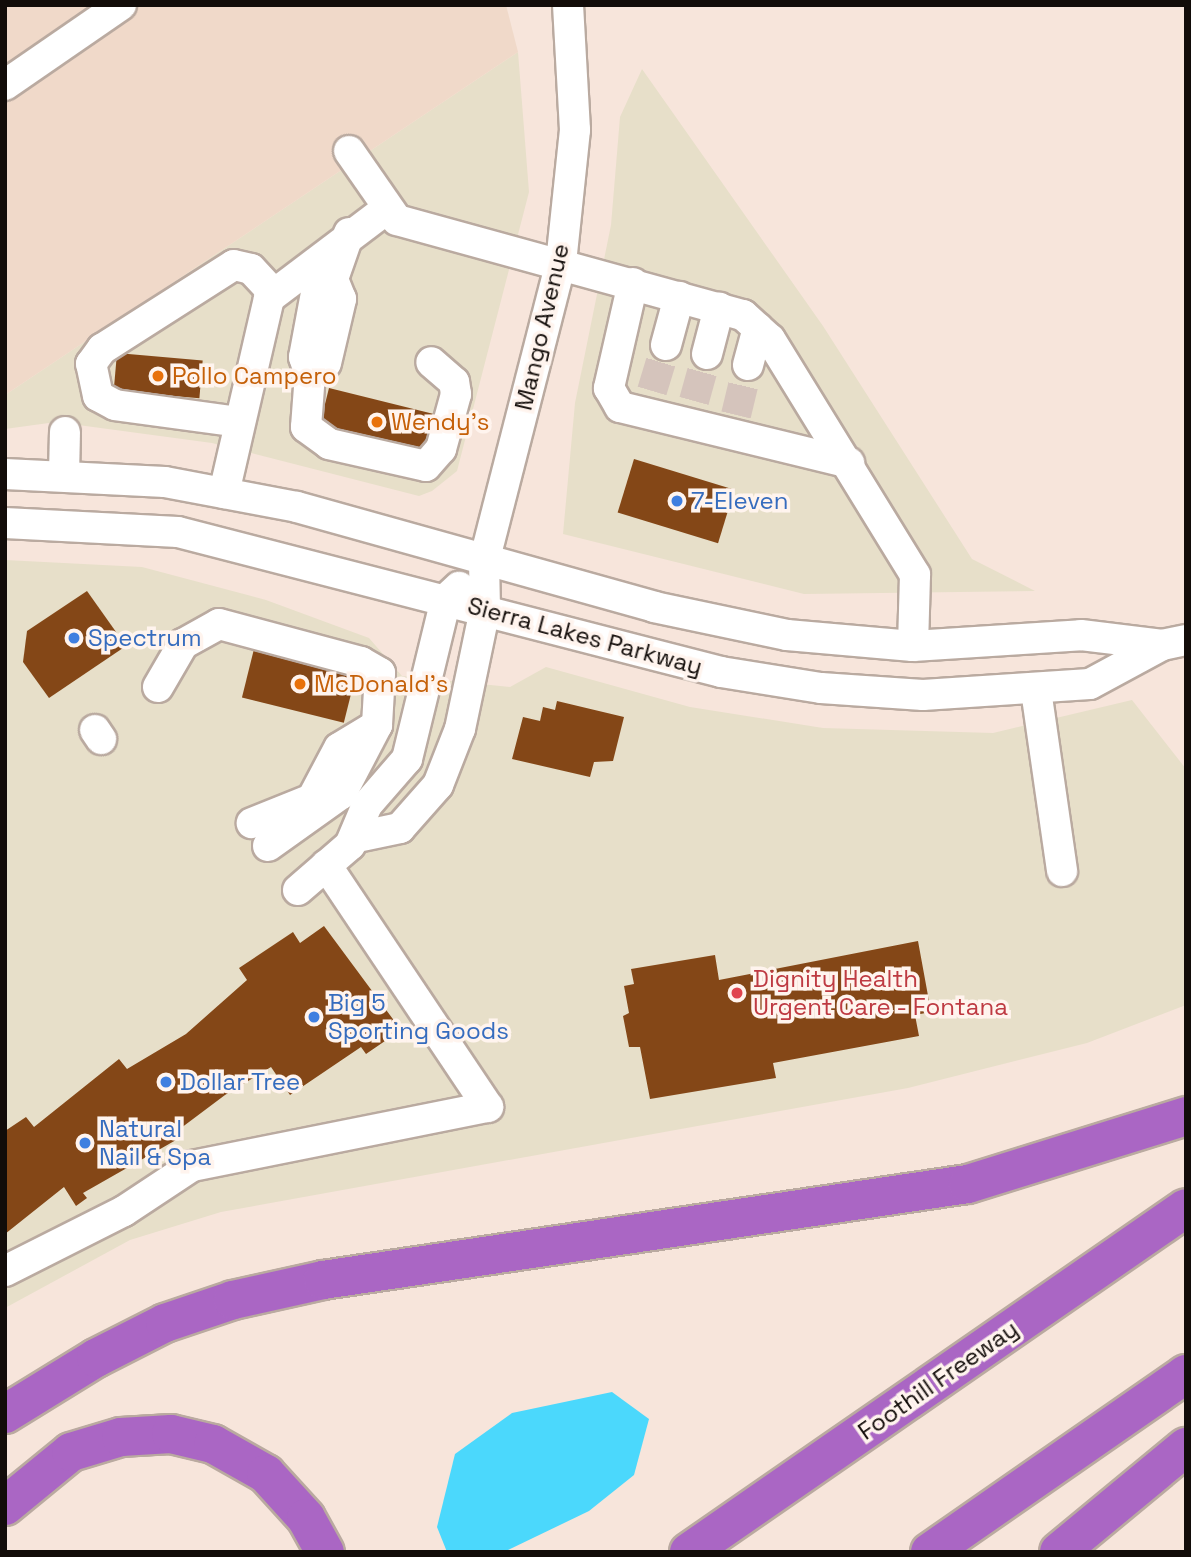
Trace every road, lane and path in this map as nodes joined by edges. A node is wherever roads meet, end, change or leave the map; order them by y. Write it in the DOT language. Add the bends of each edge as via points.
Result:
graph roads {
  1 [pos="121,5"];
  2 [pos="568,5"];
  3 [pos="5,85"];
  4 [pos="349,151"];
  5 [pos="388,208"];
  6 [pos="349,233"];
  7 [pos="561,263"];
  8 [pos="633,283"];
  9 [pos="273,293"];
  10 [pos="679,297"];
  11 [pos="719,308"];
  12 [pos="758,328"];
  13 [pos="666,345"];
  14 [pos="707,354"];
  15 [pos="431,362"];
  16 [pos="748,365"];
  17 [pos="239,422"];
  18 [pos="65,432"];
  19 [pos="849,463"];
  20 [pos="5,474"];
  21 [pos="64,475"];
  22 [pos="223,493"];
  23 [pos="5,523"];
  24 [pos="484,562"];
  25 [pos="446,599"];
  26 [pos="485,609"];
  27 [pos="1174,642"];
  28 [pos="913,646"];
  29 [pos="158,687"];
  30 [pos="1036,690"];
  31 [pos="260,835"];
  32 [pos="357,837"];
  33 [pos="326,865"];
  34 [pos="1062,871"];
  35 [pos="298,890"];
  36 [pos="1186,1116"];
  37 [pos="1186,1208"];
  38 [pos="5,1271"];
  39 [pos="1186,1374"];
  40 [pos="5,1414"];
  41 [pos="1186,1447"];
  42 [pos="5,1506"];
  43 [pos="325,1552"];
  44 [pos="689,1552"];
  45 [pos="930,1552"];
  46 [pos="1059,1552"];
  1 -- 3 [label="street"];
  2 -- 7 [label="street, Mango Avenue" via="576,66 575,130"];
  4 -- 5 [label="street"];
  5 -- 6 [label="street"];
  5 -- 7 [label="street" via="397,220"];
  6 -- 9 [label="street"];
  6 -- 15 [label="street" via="333,279 341,299 326,363 310,374 303,421 312,436 418,468 436,460 456,394 454,382"];
  7 -- 8 [label="street"];
  7 -- 24 [label="street, Mango Avenue"];
  8 -- 10 [label="street"];
  8 -- 19 [label="street" via="609,388 620,407 649,402 690,412"];
  9 -- 17 [label="street" via="261,313"];
  9 -- 17 [label="street" via="251,269 234,265 102,349 91,365 94,389 115,405"];
  10 -- 11 [label="street"];
  10 -- 13 [label="street"];
  11 -- 12 [label="street" via="743,315"];
  11 -- 14 [label="street"];
  12 -- 16 [label="street"];
  12 -- 19 [label="street"];
  17 -- 22 [label="street"];
  18 -- 21 [label="street"];
  19 -- 28 [label="street" via="915,575"];
  20 -- 21 [label="street, Sierra Lakes Parkway"];
  21 -- 22 [label="street, Sierra Lakes Parkway"];
  22 -- 24 [label="street, Sierra Lakes Parkway"];
  23 -- 25 [label="street, Sierra Lakes Parkway" via="178,532"];
  24 -- 25 [label="street"];
  24 -- 26 [label="street, Mango Avenue"];
  24 -- 28 [label="street, Sierra Lakes Parkway" via="787,635"];
  25 -- 26 [label="street, Sierra Lakes Parkway"];
  25 -- 32 [label="street" via="407,759 368,805"];
  26 -- 30 [label="street, Sierra Lakes Parkway" via="721,672 821,688 923,695"];
  26 -- 32 [label="street, Mango Avenue" via="460,729 438,785 400,828"];
  27 -- 28 [label="street, Sierra Lakes Parkway" via="1081,635"];
  27 -- 30 [label="street, Sierra Lakes Parkway" via="1090,684"];
  29 -- 31 [label="street" via="183,644 219,624 373,666 383,687 377,724 339,748 313,799"];
  30 -- 34 [label="street"];
  32 -- 33 [label="street"];
  33 -- 35 [label="street"];
  33 -- 38 [label="street" via="488,1107 192,1166 124,1211"];
  36 -- 40 [label="highway" via="968,1184 233,1300 130,1340"];
  37 -- 44 [label="highway, Foothill Freeway"];
  39 -- 45 [label="highway"];
  41 -- 46 [label="highway"];
  42 -- 43 [label="highway" via="71,1452 121,1437 171,1434 213,1444 260,1469 295,1504"];
}
